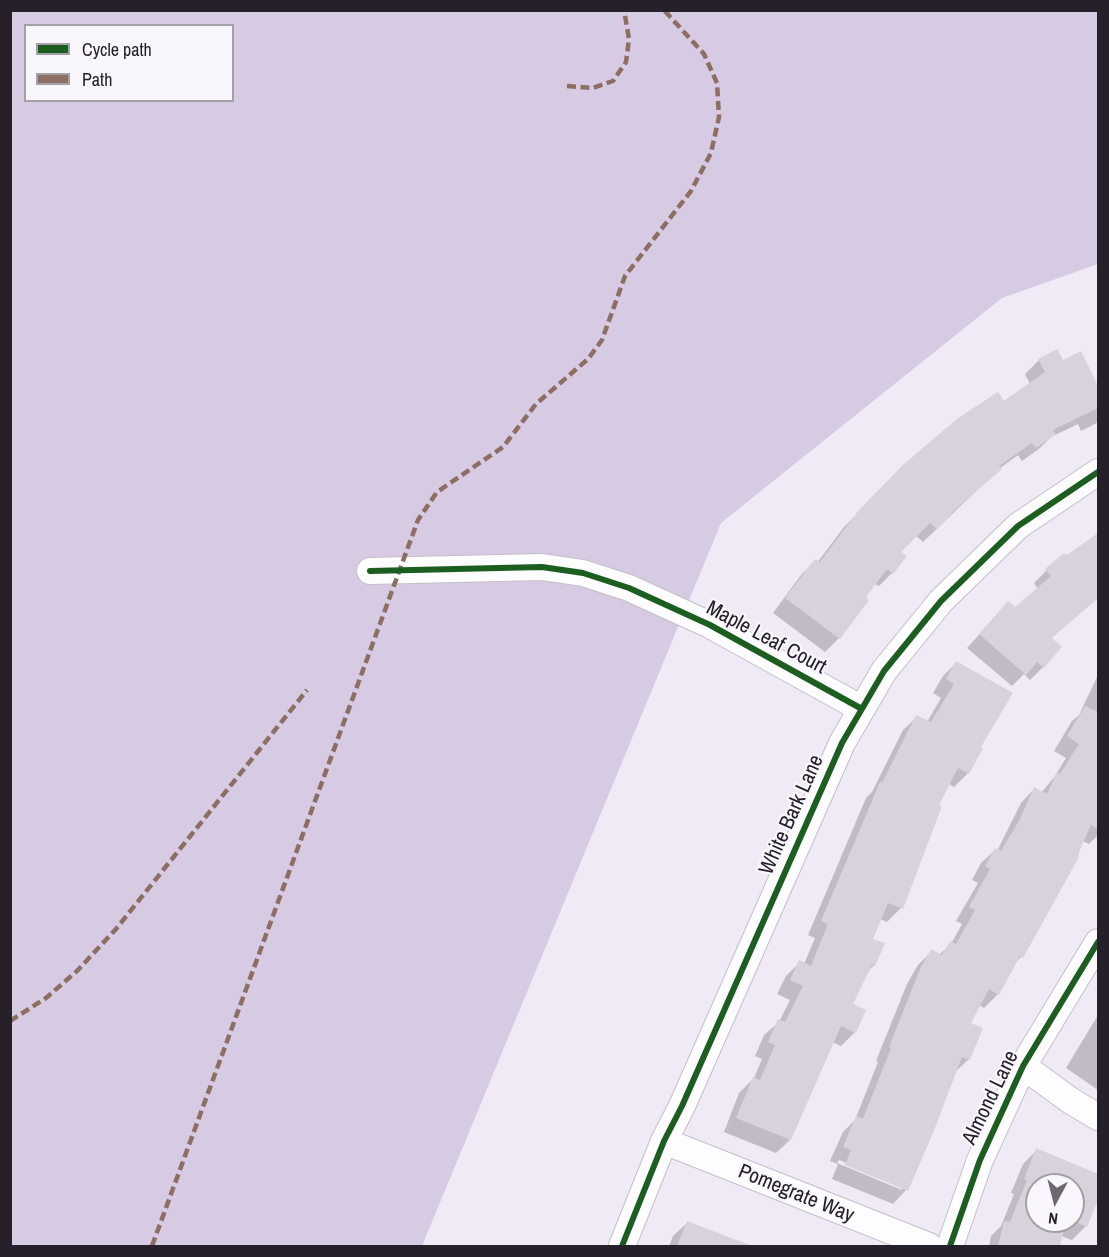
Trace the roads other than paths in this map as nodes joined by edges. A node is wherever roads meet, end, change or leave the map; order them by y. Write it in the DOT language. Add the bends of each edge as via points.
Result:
graph roads {
  1 [pos="1098,472"];
  2 [pos="370,571"];
  3 [pos="861,709"];
  4 [pos="1098,942"];
  5 [pos="1023,1066"];
  6 [pos="1098,1117"];
  7 [pos="664,1141"];
  8 [pos="622,1246"];
  9 [pos="928,1246"];
  10 [pos="950,1246"];
  1 -- 3 [label="street, White Bark Lane" via="1018,526 941,601 884,671"];
  2 -- 3 [label="street, Maple Leaf Court" via="542,567 583,573 629,588 710,625"];
  3 -- 7 [label="street, White Bark Lane" via="842,743"];
  4 -- 5 [label="street, Almond Lane"];
  5 -- 6 [label="street"];
  5 -- 10 [label="street, Almond Lane" via="980,1160"];
  7 -- 8 [label="street, White Bark Lane"];
  7 -- 9 [label="street, Pomegrate Way"];
}
